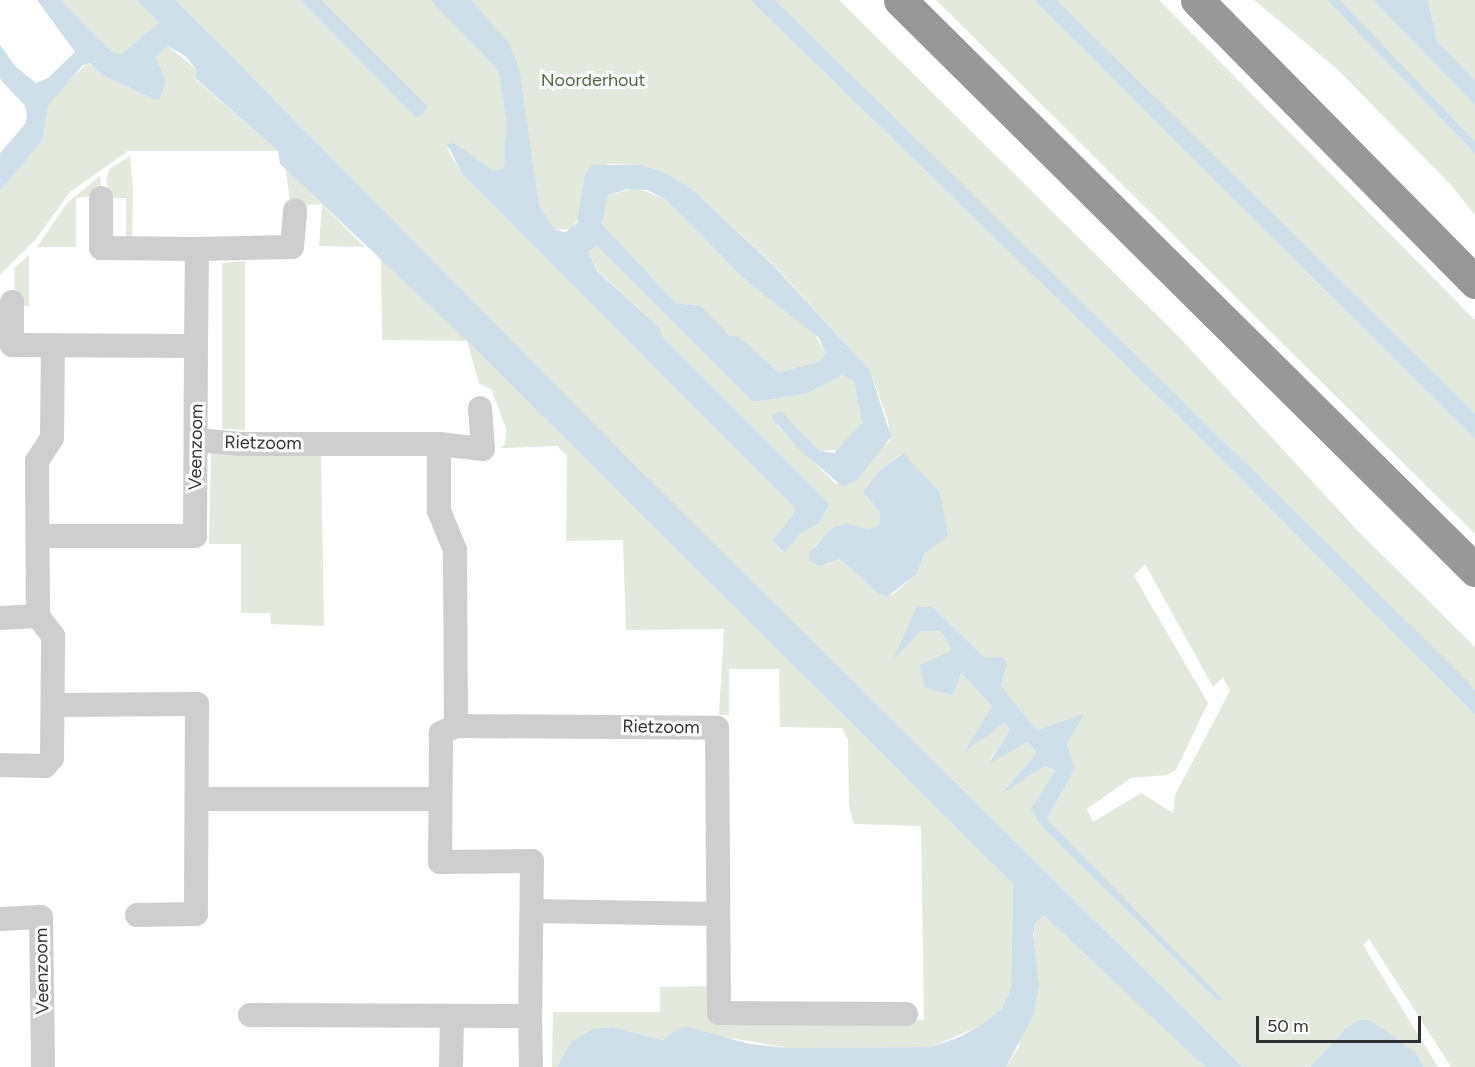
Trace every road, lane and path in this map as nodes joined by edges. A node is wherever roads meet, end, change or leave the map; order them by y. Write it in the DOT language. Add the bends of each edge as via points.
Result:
graph roads {
  1 [pos="900,0"];
  2 [pos="1197,0"];
  3 [pos="101,198"];
  4 [pos="295,210"];
  5 [pos="197,249"];
  6 [pos="1475,282"];
  7 [pos="12,302"];
  8 [pos="53,346"];
  9 [pos="196,346"];
  10 [pos="480,408"];
  11 [pos="196,440"];
  12 [pos="439,444"];
  13 [pos="38,536"];
  14 [pos="1475,570"];
  15 [pos="38,616"];
  16 [pos="0,618"];
  17 [pos="53,705"];
  18 [pos="456,726"];
  19 [pos="0,765"];
  20 [pos="198,799"];
  21 [pos="439,799"];
  22 [pos="532,911"];
  23 [pos="717,914"];
  24 [pos="137,915"];
  25 [pos="0,919"];
  26 [pos="906,1014"];
  27 [pos="250,1015"];
  28 [pos="530,1016"];
  29 [pos="452,1017"];
  30 [pos="43,1067"];
  31 [pos="451,1067"];
  32 [pos="531,1067"];
  1 -- 14 [label="highway"];
  2 -- 6 [label="highway"];
  3 -- 5 [label="street" via="101,248"];
  4 -- 5 [label="street" via="292,247"];
  5 -- 9 [label="street"];
  7 -- 8 [label="street" via="12,345"];
  8 -- 9 [label="street"];
  8 -- 13 [label="street" via="52,438 37,461"];
  9 -- 11 [label="street, Veenzoom"];
  10 -- 12 [label="street, Rietzoom" via="483,449"];
  11 -- 12 [label="street, Rietzoom" via="242,444"];
  11 -- 13 [label="street, Veenzoom" via="195,536"];
  12 -- 18 [label="street" via="439,511 455,550"];
  13 -- 15 [label="street"];
  15 -- 16 [label="street"];
  15 -- 17 [label="street" via="53,636"];
  17 -- 19 [label="street" via="52,758 45,766"];
  17 -- 20 [label="street" via="197,704"];
  18 -- 21 [label="street" via="441,733"];
  18 -- 23 [label="street, Rietzoom" via="717,728"];
  20 -- 21 [label="street"];
  20 -- 24 [label="street" via="196,914"];
  21 -- 22 [label="street" via="440,862 532,861"];
  22 -- 23 [label="street"];
  22 -- 28 [label="street"];
  23 -- 26 [label="street, Rietzoom" via="719,1013"];
  25 -- 30 [label="street, Veenzoom" via="41,917"];
  27 -- 29 [label="street"];
  28 -- 29 [label="street"];
  28 -- 32 [label="street"];
  29 -- 31 [label="street"];
}
